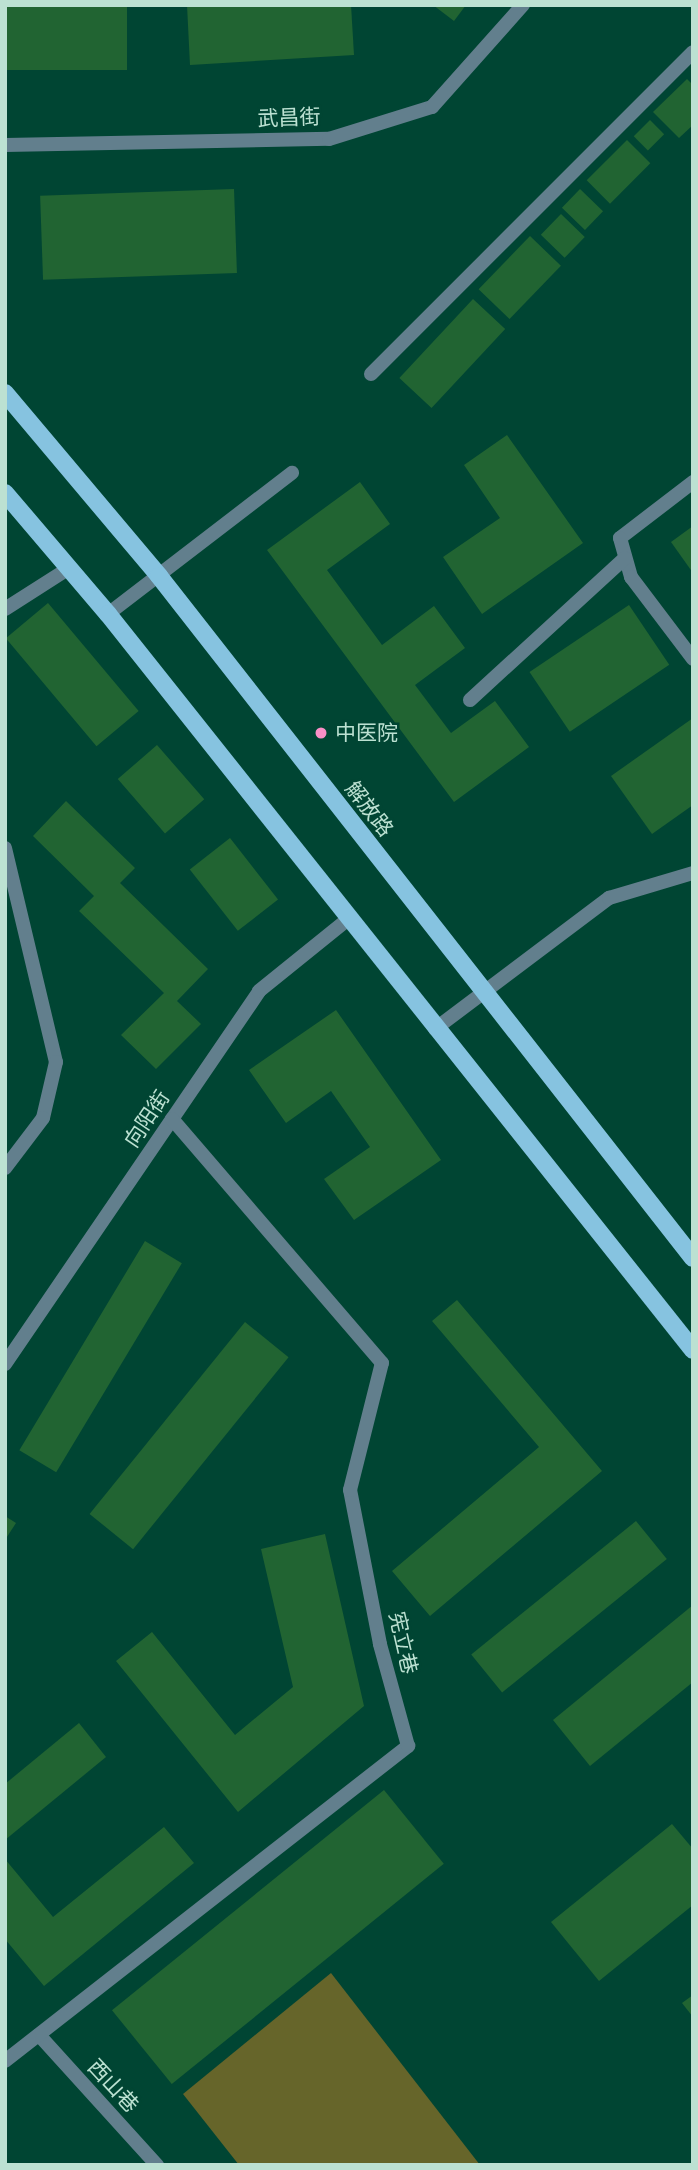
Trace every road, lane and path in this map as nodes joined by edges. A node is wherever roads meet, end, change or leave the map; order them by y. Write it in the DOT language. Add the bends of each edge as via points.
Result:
graph roads {
  1 [pos="523,5"];
  2 [pos="693,52"];
  3 [pos="5,145"];
  4 [pos="370,374"];
  5 [pos="5,393"];
  6 [pos="292,473"];
  7 [pos="693,482"];
  8 [pos="5,493"];
  9 [pos="625,558"];
  10 [pos="69,568"];
  11 [pos="159,576"];
  12 [pos="5,609"];
  13 [pos="107,614"];
  14 [pos="693,659"];
  15 [pos="470,700"];
  16 [pos="5,848"];
  17 [pos="693,873"];
  18 [pos="347,920"];
  19 [pos="486,995"];
  20 [pos="435,1029"];
  21 [pos="172,1119"];
  22 [pos="5,1168"];
  23 [pos="693,1258"];
  24 [pos="693,1350"];
  25 [pos="5,1364"];
  26 [pos="38,2035"];
  27 [pos="5,2061"];
  28 [pos="157,2165"];
  1 -- 3 [label="street, 武昌街" via="432,107 329,139"];
  2 -- 4 [label="street"];
  5 -- 11 [label="main road, 解放路"];
  6 -- 11 [label="street"];
  7 -- 9 [label="street" via="620,538"];
  8 -- 10 [label="main road"];
  9 -- 14 [label="street" via="631,578"];
  9 -- 15 [label="street"];
  10 -- 12 [label="street"];
  10 -- 13 [label="main road"];
  11 -- 13 [label="street"];
  11 -- 19 [label="main road, 解放路"];
  13 -- 18 [label="main road"];
  16 -- 22 [label="street" via="56,1062 43,1118"];
  17 -- 19 [label="street" via="609,898"];
  18 -- 20 [label="main road"];
  18 -- 21 [label="street, 向阳街" via="259,991"];
  19 -- 20 [label="street"];
  19 -- 23 [label="main road, 解放路"];
  20 -- 24 [label="main road"];
  21 -- 25 [label="street, 向阳街"];
  21 -- 26 [label="street, 宪立巷" via="382,1363 350,1490 380,1644 408,1746"];
  26 -- 27 [label="street, 宪立巷"];
  26 -- 28 [label="street, 西山巷"];
}
